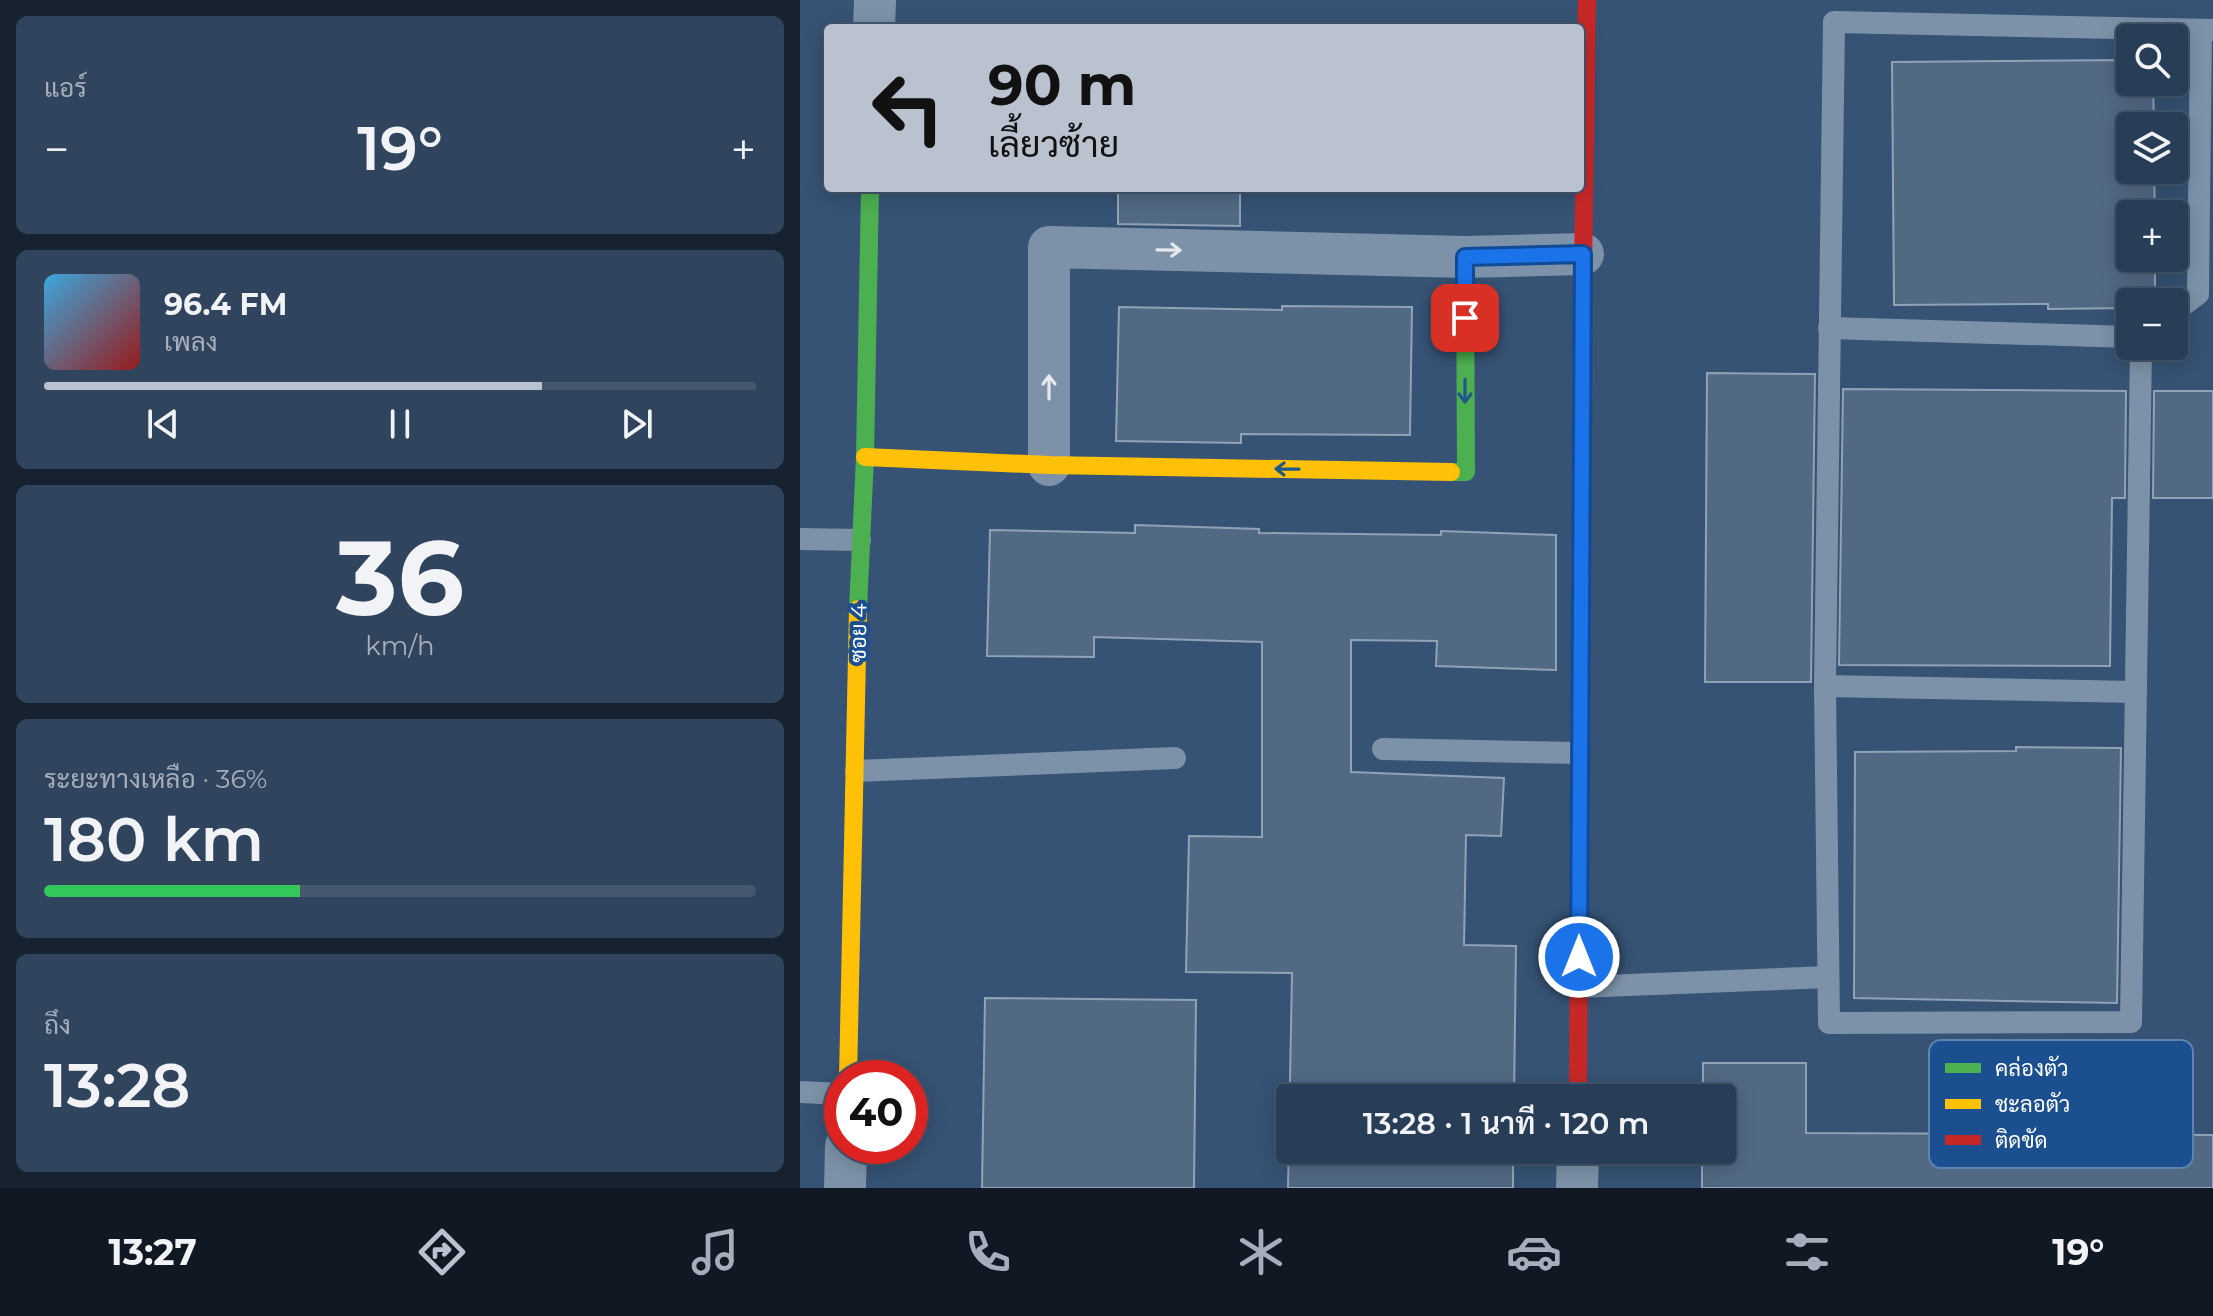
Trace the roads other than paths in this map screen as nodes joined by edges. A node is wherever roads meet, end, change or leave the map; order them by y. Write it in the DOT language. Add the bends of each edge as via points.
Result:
graph roads {
  1 [pos="875,0"];
  2 [pos="1587,0"];
  3 [pos="874,24"];
  4 [pos="2207,30"];
  5 [pos="1584,190"];
  6 [pos="870,192"];
  7 [pos="1584,192"];
  8 [pos="1583,254"];
  9 [pos="1465,257"];
  10 [pos="2188,302"];
  11 [pos="1829,328"];
  12 [pos="2116,337"];
  13 [pos="2141,360"];
  14 [pos="865,457"];
  15 [pos="1049,465"];
  16 [pos="800,539"];
  17 [pos="860,540"];
  18 [pos="1825,686"];
  19 [pos="2136,692"];
  20 [pos="1383,749"];
  21 [pos="1579,753"];
  22 [pos="1175,758"];
  23 [pos="856,771"];
  24 [pos="1828,977"];
  25 [pos="1578,987"];
  26 [pos="848,1060"];
  27 [pos="1578,1084"];
  28 [pos="800,1092"];
  29 [pos="824,1093"];
  30 [pos="846,1164"];
  31 [pos="1578,1164"];
  32 [pos="845,1188"];
  33 [pos="1577,1188"];
  1 -- 3 [label="street"];
  2 -- 5 [label="street"];
  4 -- 10 [label="lane" via="2198,294"];
  4 -- 11 [label="lane" via="1834,22"];
  6 -- 14 [label="street, ซอย 4"];
  7 -- 8 [label="street"];
  8 -- 9 [label="street"];
  8 -- 21 [label="street"];
  9 -- 15 [label="street, one-way" via="1466,472"];
  15 -- 9 [label="street, one-way" via="1049,247"];
  11 -- 12 [label="lane"];
  11 -- 18 [label="lane"];
  13 -- 19 [label="lane"];
  14 -- 15 [label="street"];
  14 -- 17 [label="street, ซอย 4"];
  16 -- 17 [label="lane"];
  17 -- 23 [label="street, ซอย 4"];
  18 -- 19 [label="lane"];
  18 -- 24 [label="lane"];
  19 -- 24 [label="lane" via="2131,1022 1829,1023"];
  20 -- 21 [label="lane"];
  21 -- 25 [label="street"];
  22 -- 23 [label="lane"];
  23 -- 26 [label="street, ซอย 4"];
  24 -- 25 [label="lane"];
  25 -- 27 [label="street"];
  28 -- 29 [label="lane"];
  30 -- 32 [label="street"];
  31 -- 33 [label="street"];
}
